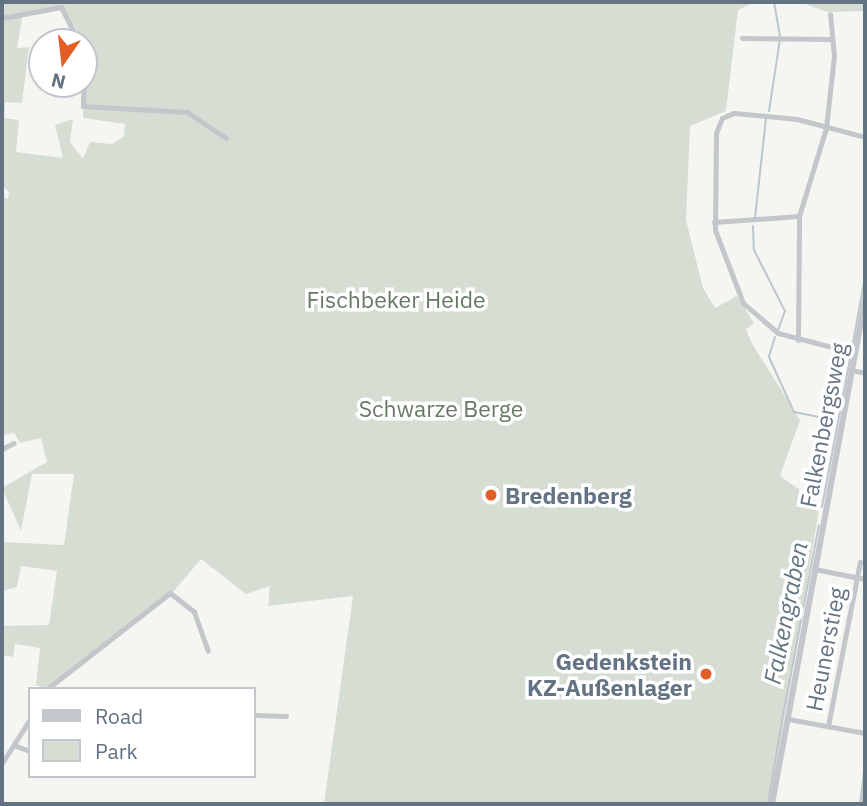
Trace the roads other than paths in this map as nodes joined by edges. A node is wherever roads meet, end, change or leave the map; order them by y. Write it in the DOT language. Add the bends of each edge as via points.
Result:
graph roads {
  1 [pos="830,14"];
  2 [pos="2,19"];
  3 [pos="72,28"];
  4 [pos="742,38"];
  5 [pos="832,39"];
  6 [pos="83,98"];
  7 [pos="825,128"];
  8 [pos="865,137"];
  9 [pos="226,138"];
  10 [pos="799,216"];
  11 [pos="714,222"];
  12 [pos="865,300"];
  13 [pos="798,340"];
  14 [pos="855,353"];
  15 [pos="851,370"];
  16 [pos="865,373"];
  17 [pos="14,443"];
  18 [pos="2,449"];
  19 [pos="860,562"];
  20 [pos="814,569"];
  21 [pos="857,578"];
  22 [pos="865,579"];
  23 [pos="208,651"];
  24 [pos="50,687"];
  25 [pos="256,715"];
  26 [pos="286,716"];
  27 [pos="788,719"];
  28 [pos="28,723"];
  29 [pos="828,726"];
  30 [pos="865,733"];
  31 [pos="16,746"];
  32 [pos="28,750"];
  33 [pos="2,763"];
  34 [pos="865,771"];
  35 [pos="772,804"];
  36 [pos="861,804"];
  1 -- 5 [label="street"];
  2 -- 3 [label="street" via="61,7"];
  4 -- 5 [label="street"];
  5 -- 7 [label="street"];
  6 -- 9 [label="street" via="83,106 187,112"];
  7 -- 8 [label="street"];
  7 -- 10 [label="street"];
  7 -- 11 [label="street" via="765,114 724,116 716,133"];
  10 -- 11 [label="street"];
  10 -- 13 [label="street"];
  11 -- 13 [label="street" via="724,265 751,314"];
  12 -- 14 [label="street, Falkenbergsweg"];
  13 -- 14 [label="street"];
  14 -- 15 [label="street, Falkenbergsweg"];
  15 -- 16 [label="street"];
  15 -- 20 [label="street, Falkenbergsweg"];
  17 -- 18 [label="street"];
  19 -- 21 [label="street, Heunerstieg"];
  20 -- 21 [label="street"];
  20 -- 27 [label="street, Falkenbergsweg"];
  21 -- 22 [label="street"];
  21 -- 29 [label="street, Heunerstieg"];
  23 -- 24 [label="street" via="194,612 170,593"];
  25 -- 26 [label="street"];
  27 -- 29 [label="street"];
  27 -- 35 [label="street, Falkenbergsweg"];
  28 -- 31 [label="street"];
  29 -- 30 [label="street"];
  31 -- 32 [label="street"];
  31 -- 33 [label="street"];
  34 -- 36 [label="street"];
}
